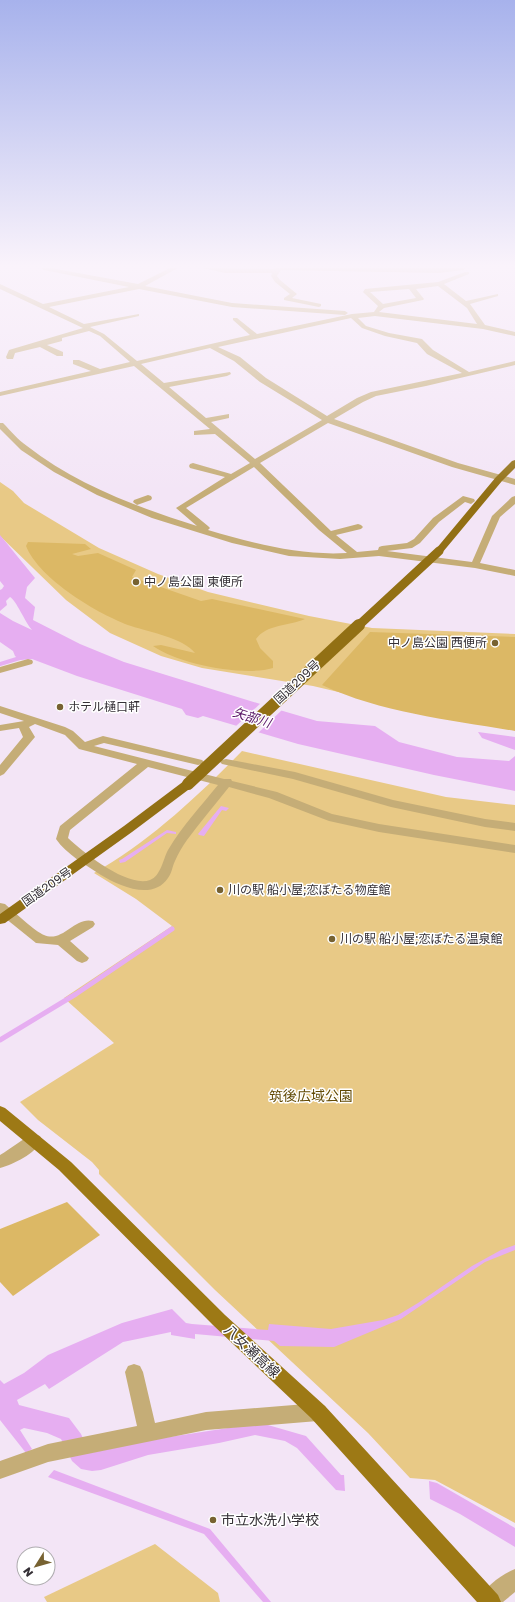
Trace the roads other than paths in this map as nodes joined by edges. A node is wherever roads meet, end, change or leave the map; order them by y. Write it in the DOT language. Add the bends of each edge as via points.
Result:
graph roads {
  1 [pos="45,343"];
  2 [pos="111,343"];
  3 [pos="225,343"];
  4 [pos="421,343"];
  5 [pos="40,344"];
  6 [pos="211,346"];
  7 [pos="60,354"];
  8 [pos="10,357"];
  9 [pos="76,362"];
  10 [pos="515,363"];
  11 [pos="135,364"];
  12 [pos="100,372"];
  13 [pos="227,374"];
  14 [pos="468,374"];
  15 [pos="162,386"];
  16 [pos="0,394"];
  17 [pos="226,416"];
  18 [pos="328,420"];
  19 [pos="204,421"];
  20 [pos="0,425"];
  21 [pos="216,431"];
  22 [pos="197,433"];
  23 [pos="255,463"];
  24 [pos="515,463"];
  25 [pos="193,466"];
  26 [pos="233,477"];
  27 [pos="499,479"];
  28 [pos="515,482"];
  29 [pos="148,498"];
  30 [pos="515,499"];
  31 [pos="470,501"];
  32 [pos="137,502"];
  33 [pos="358,526"];
  34 [pos="214,534"];
  35 [pos="330,534"];
  36 [pos="357,554"];
  37 [pos="474,565"];
  38 [pos="515,573"];
  39 [pos="28,662"];
  40 [pos="0,670"];
  41 [pos="0,710"];
  42 [pos="37,721"];
  43 [pos="22,724"];
  44 [pos="0,728"];
  45 [pos="82,747"];
  46 [pos="198,762"];
  47 [pos="226,762"];
  48 [pos="144,764"];
  49 [pos="0,772"];
  50 [pos="227,782"];
  51 [pos="515,827"];
  52 [pos="515,849"];
  53 [pos="86,859"];
  54 [pos="3,914"];
  55 [pos="88,924"];
  56 [pos="61,941"];
  57 [pos="82,958"];
  58 [pos="0,1112"];
  59 [pos="34,1140"];
  60 [pos="0,1162"];
  61 [pos="134,1372"];
  62 [pos="318,1412"];
  63 [pos="148,1433"];
  64 [pos="0,1470"];
  65 [pos="515,1579"];
  66 [pos="490,1601"];
  1 -- 5 [label="street"];
  2 -- 11 [label="street"];
  3 -- 6 [label="street"];
  4 -- 14 [label="street" via="430,352"];
  5 -- 7 [label="street"];
  5 -- 8 [label="street" via="12,352"];
  6 -- 11 [label="street"];
  6 -- 18 [label="street" via="237,359 263,380"];
  9 -- 12 [label="street"];
  10 -- 14 [label="street" via="476,368"];
  11 -- 12 [label="street"];
  11 -- 15 [label="street"];
  12 -- 16 [label="street"];
  13 -- 15 [label="street"];
  14 -- 18 [label="street" via="374,394"];
  15 -- 19 [label="street"];
  17 -- 19 [label="street"];
  18 -- 23 [label="street"];
  18 -- 27 [label="street" via="455,466"];
  19 -- 21 [label="street"];
  20 -- 34 [label="street" via="24,448 57,470 100,493 155,516"];
  21 -- 22 [label="street"];
  21 -- 23 [label="street"];
  23 -- 26 [label="street"];
  23 -- 35 [label="street"];
  24 -- 27 [label="highway, 国道209号"];
  25 -- 26 [label="street"];
  26 -- 34 [label="street" via="180,508"];
  27 -- 28 [label="street"];
  27 -- 53 [label="highway, 国道209号, bridge" via="439,551 188,784"];
  29 -- 32 [label="street"];
  30 -- 37 [label="street" via="496,516"];
  31 -- 36 [label="street" via="463,499 409,546 366,550"];
  33 -- 35 [label="street"];
  34 -- 36 [label="street" via="289,553 340,556"];
  35 -- 36 [label="street"];
  36 -- 37 [label="street" via="378,553"];
  37 -- 38 [label="street"];
  39 -- 40 [label="street"];
  41 -- 42 [label="street"];
  42 -- 43 [label="street"];
  42 -- 45 [label="street" via="61,729"];
  43 -- 44 [label="street"];
  43 -- 49 [label="street" via="29,738"];
  45 -- 46 [label="street" via="103,739"];
  45 -- 48 [label="street"];
  47 -- 51 [label="street" via="295,776 391,803"];
  48 -- 50 [label="street"];
  48 -- 53 [label="street" via="64,829 62,839"];
  50 -- 52 [label="street" via="273,795 329,817 379,828"];
  50 -- 53 [label="street" via="186,833 169,860 165,875 154,883 134,885"];
  53 -- 54 [label="highway, 国道209号"];
  54 -- 56 [label="street" via="41,940"];
  55 -- 56 [label="street"];
  56 -- 57 [label="street"];
  58 -- 59 [label="main road, 八女瀬高線"];
  59 -- 60 [label="street"];
  59 -- 62 [label="main road, 八女瀬高線" via="65,1166 219,1320"];
  61 -- 63 [label="street"];
  62 -- 63 [label="street" via="206,1422"];
  62 -- 66 [label="main road, 八女瀬高線"];
  63 -- 64 [label="street" via="48,1453"];
  65 -- 66 [label="street"];
}
